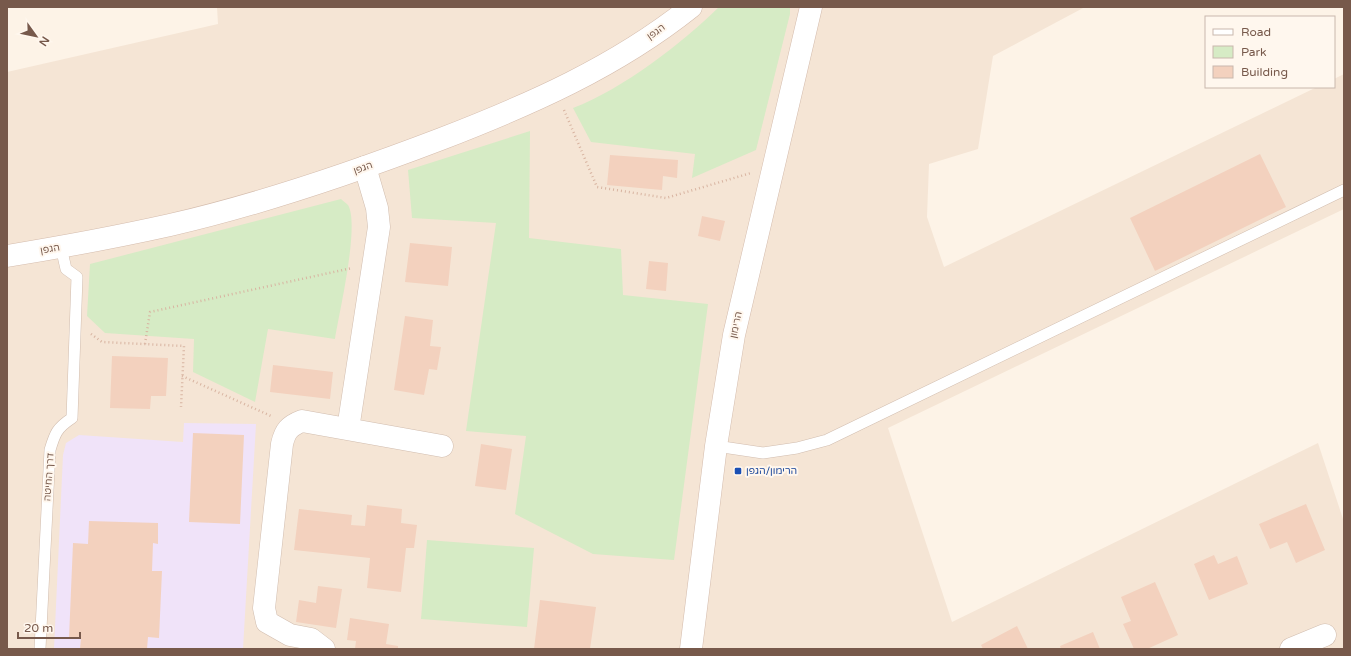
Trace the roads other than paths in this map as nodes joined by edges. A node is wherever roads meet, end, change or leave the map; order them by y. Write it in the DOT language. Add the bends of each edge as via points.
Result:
graph roads {
  1 [pos="691,7"];
  2 [pos="811,7"];
  3 [pos="365,167"];
  4 [pos="1344,190"];
  5 [pos="60,247"];
  6 [pos="7,256"];
  7 [pos="348,430"];
  8 [pos="442,446"];
  9 [pos="716,446"];
  10 [pos="1325,635"];
  11 [pos="40,649"];
  12 [pos="324,649"];
  13 [pos="691,649"];
  14 [pos="1291,649"];
  1 -- 3 [label="street, הגפן" via="634,48 556,91 469,128"];
  2 -- 9 [label="street, הרימון" via="734,335"];
  3 -- 5 [label="street, הגפן" via="318,184 171,225"];
  3 -- 7 [label="street" via="378,208 379,227"];
  4 -- 9 [label="lane" via="827,440 763,453"];
  5 -- 6 [label="street, הגפן"];
  5 -- 11 [label="lane, דרך החיטה" via="66,270 77,277 72,418 62,424 55,433 50,450"];
  7 -- 8 [label="street"];
  7 -- 12 [label="street" via="302,421 292,425 285,433 264,608 267,622 290,635 311,639"];
  9 -- 13 [label="street, הרימון"];
  10 -- 14 [label="street"];
}
